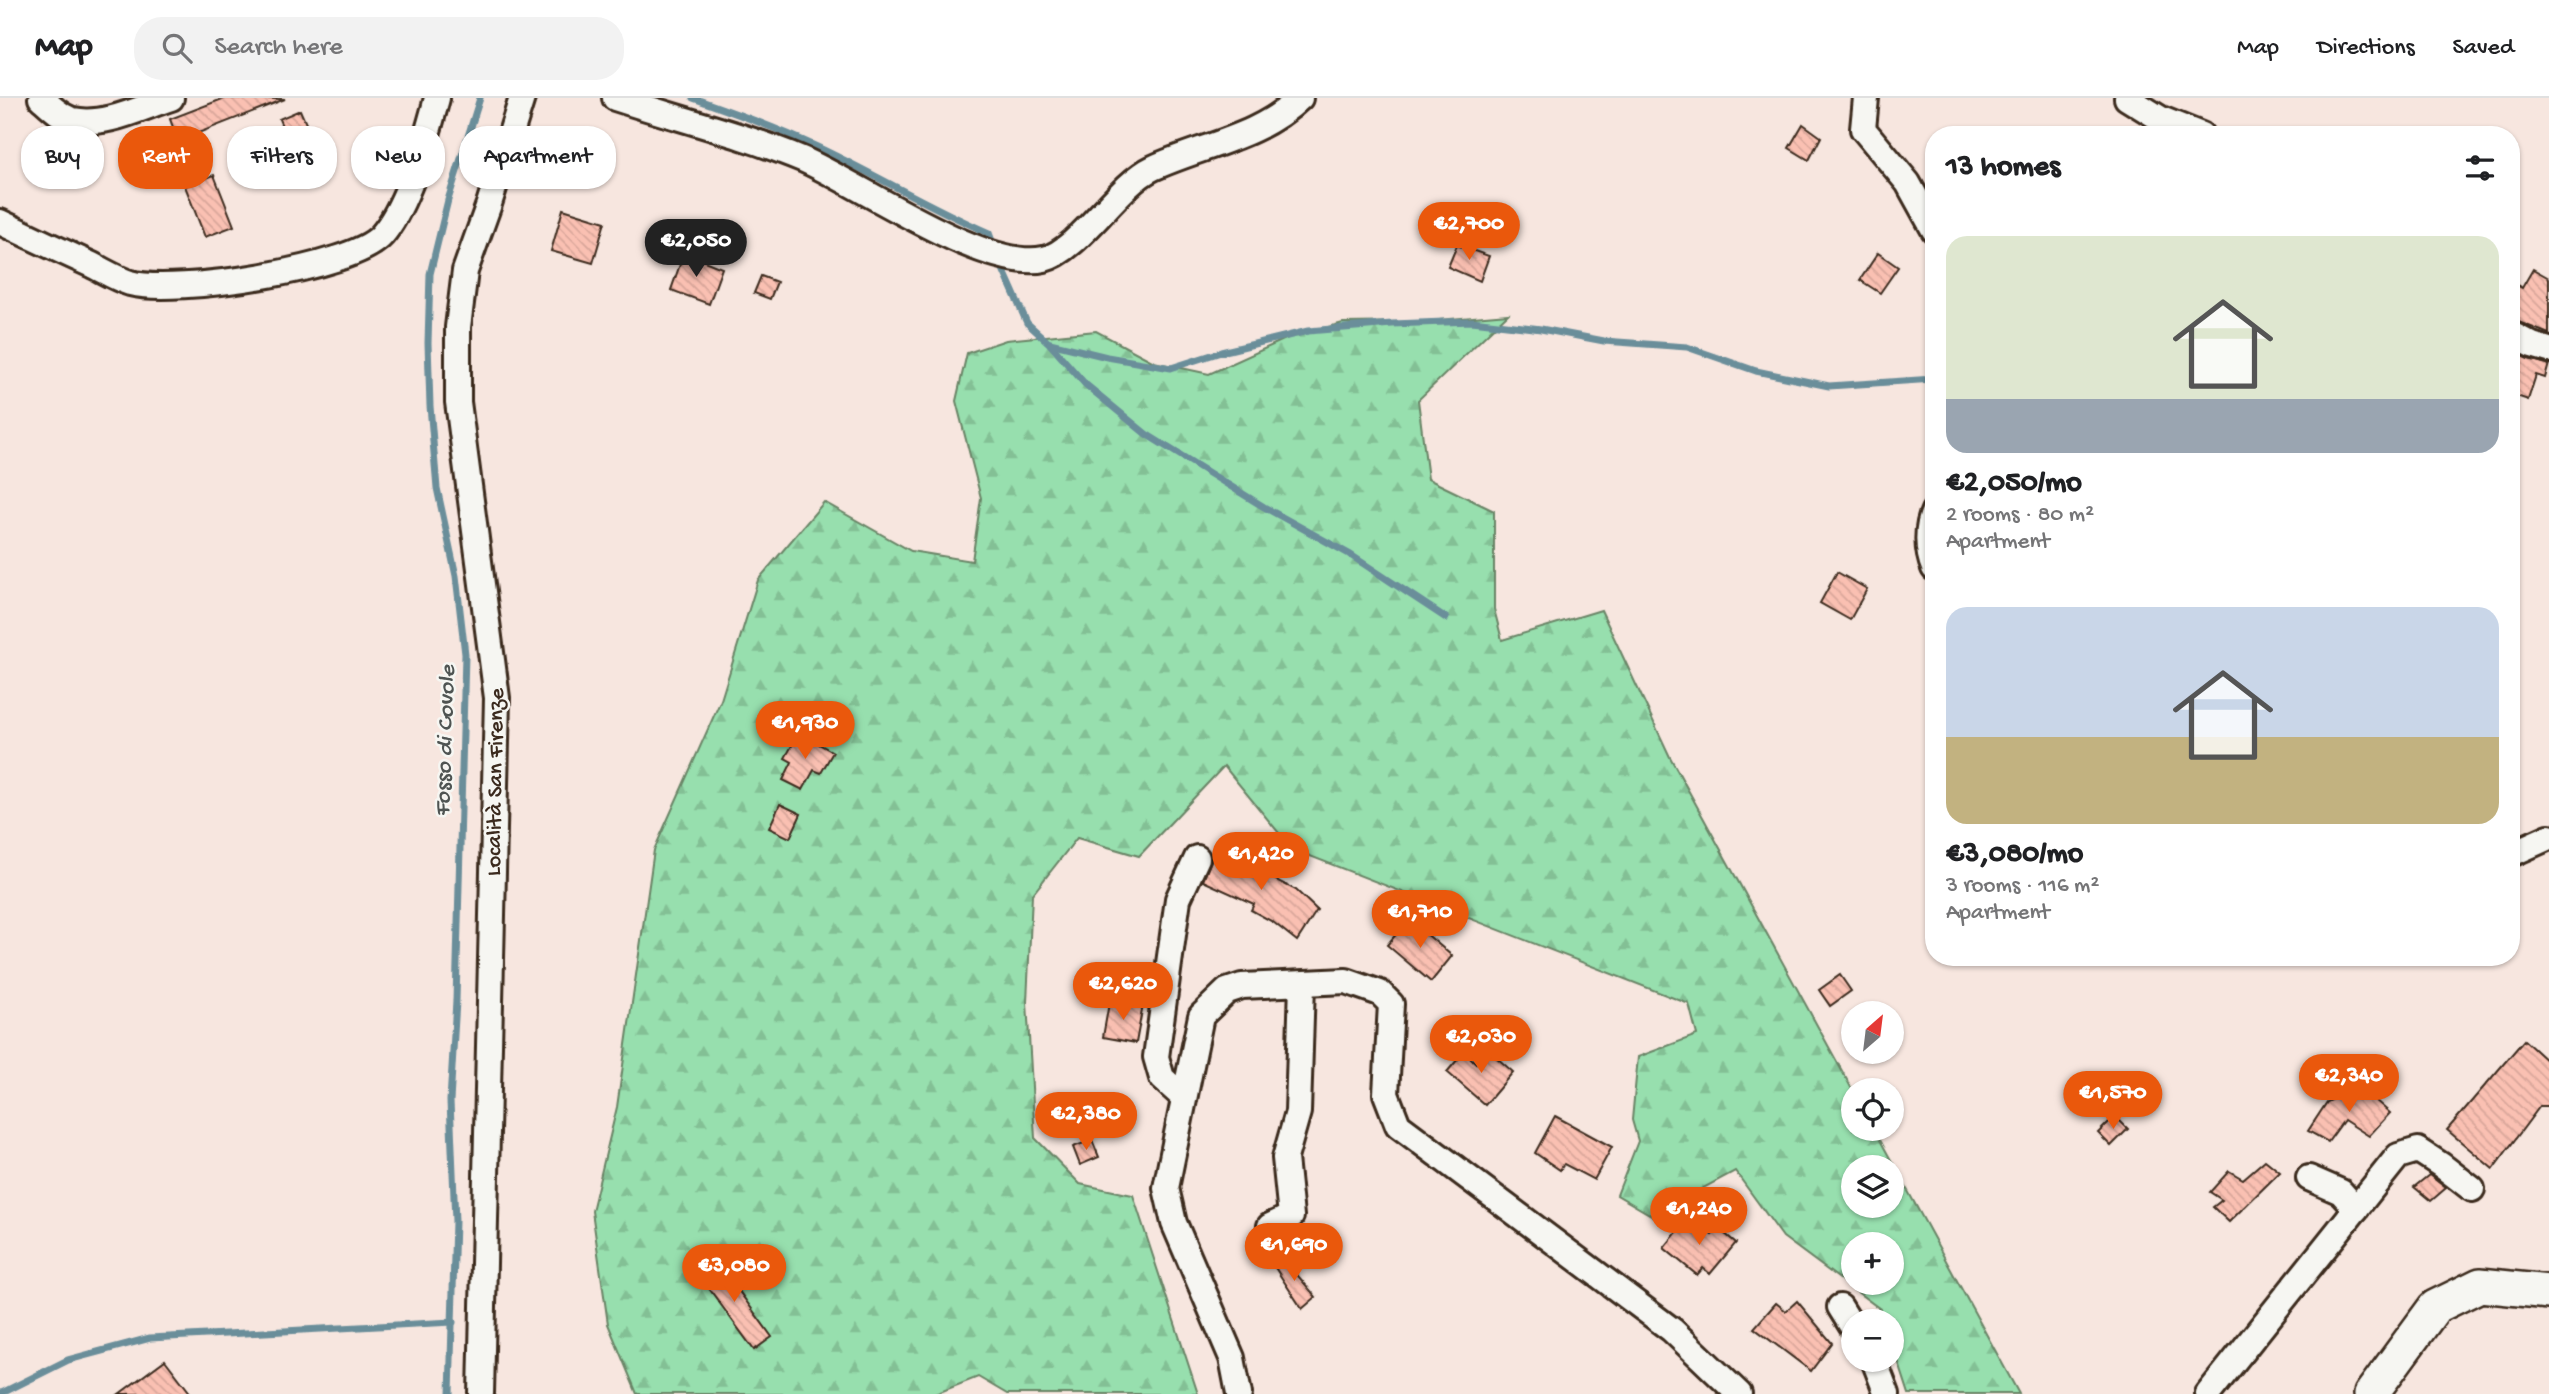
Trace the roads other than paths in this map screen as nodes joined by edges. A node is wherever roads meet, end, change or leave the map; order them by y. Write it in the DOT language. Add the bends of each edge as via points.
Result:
graph roads {
  1 [pos="41,98"];
  2 [pos="171,98"];
  3 [pos="438,98"];
  4 [pos="522,98"];
  5 [pos="615,98"];
  6 [pos="1300,98"];
  7 [pos="1866,98"];
  8 [pos="2127,98"];
  9 [pos="2178,126"];
  10 [pos="1925,214"];
  11 [pos="0,222"];
  12 [pos="2520,339"];
  13 [pos="2549,349"];
  14 [pos="2549,837"];
  15 [pos="2520,850"];
  16 [pos="1197,858"];
  17 [pos="1302,984"];
  18 [pos="1183,1097"];
  19 [pos="2309,1178"];
  20 [pos="2472,1189"];
  21 [pos="2356,1209"];
  22 [pos="1270,1226"];
  23 [pos="2549,1292"];
  24 [pos="1878,1372"];
  25 [pos="481,1394"];
  26 [pos="1239,1394"];
  27 [pos="1739,1394"];
  28 [pos="1886,1394"];
  29 [pos="2208,1394"];
  30 [pos="2371,1394"];
  1 -- 2 [label="street" via="73,120 104,120"];
  3 -- 11 [label="street" via="400,210 380,238 357,251 304,268 210,284 131,283"];
  4 -- 25 [label="street, Località San Firenze" via="465,271 458,327 458,401 497,698"];
  5 -- 6 [label="street" via="802,159 958,240 1012,259 1045,259 1069,246 1103,209 1151,169 1231,141 1288,110"];
  7 -- 10 [label="street" via="1863,129 1908,183"];
  8 -- 9 [label="street"];
  12 -- 13 [label="street"];
  14 -- 15 [label="street"];
  16 -- 18 [label="street" via="1178,899 1156,1057 1162,1078"];
  17 -- 18 [label="street" via="1242,986 1227,991 1201,1016"];
  17 -- 22 [label="street" via="1298,1112 1285,1158 1291,1216"];
  17 -- 27 [label="street" via="1346,981 1380,993 1391,1004 1386,1094 1398,1125 1672,1330"];
  18 -- 26 [label="street" via="1167,1188 1174,1223 1232,1358"];
  19 -- 21 [label="street" via="2341,1192"];
  20 -- 21 [label="street" via="2418,1150 2398,1156"];
  21 -- 29 [label="street"];
  23 -- 30 [label="main road" via="2480,1285 2435,1307"];
  24 -- 28 [label="street"];
}
